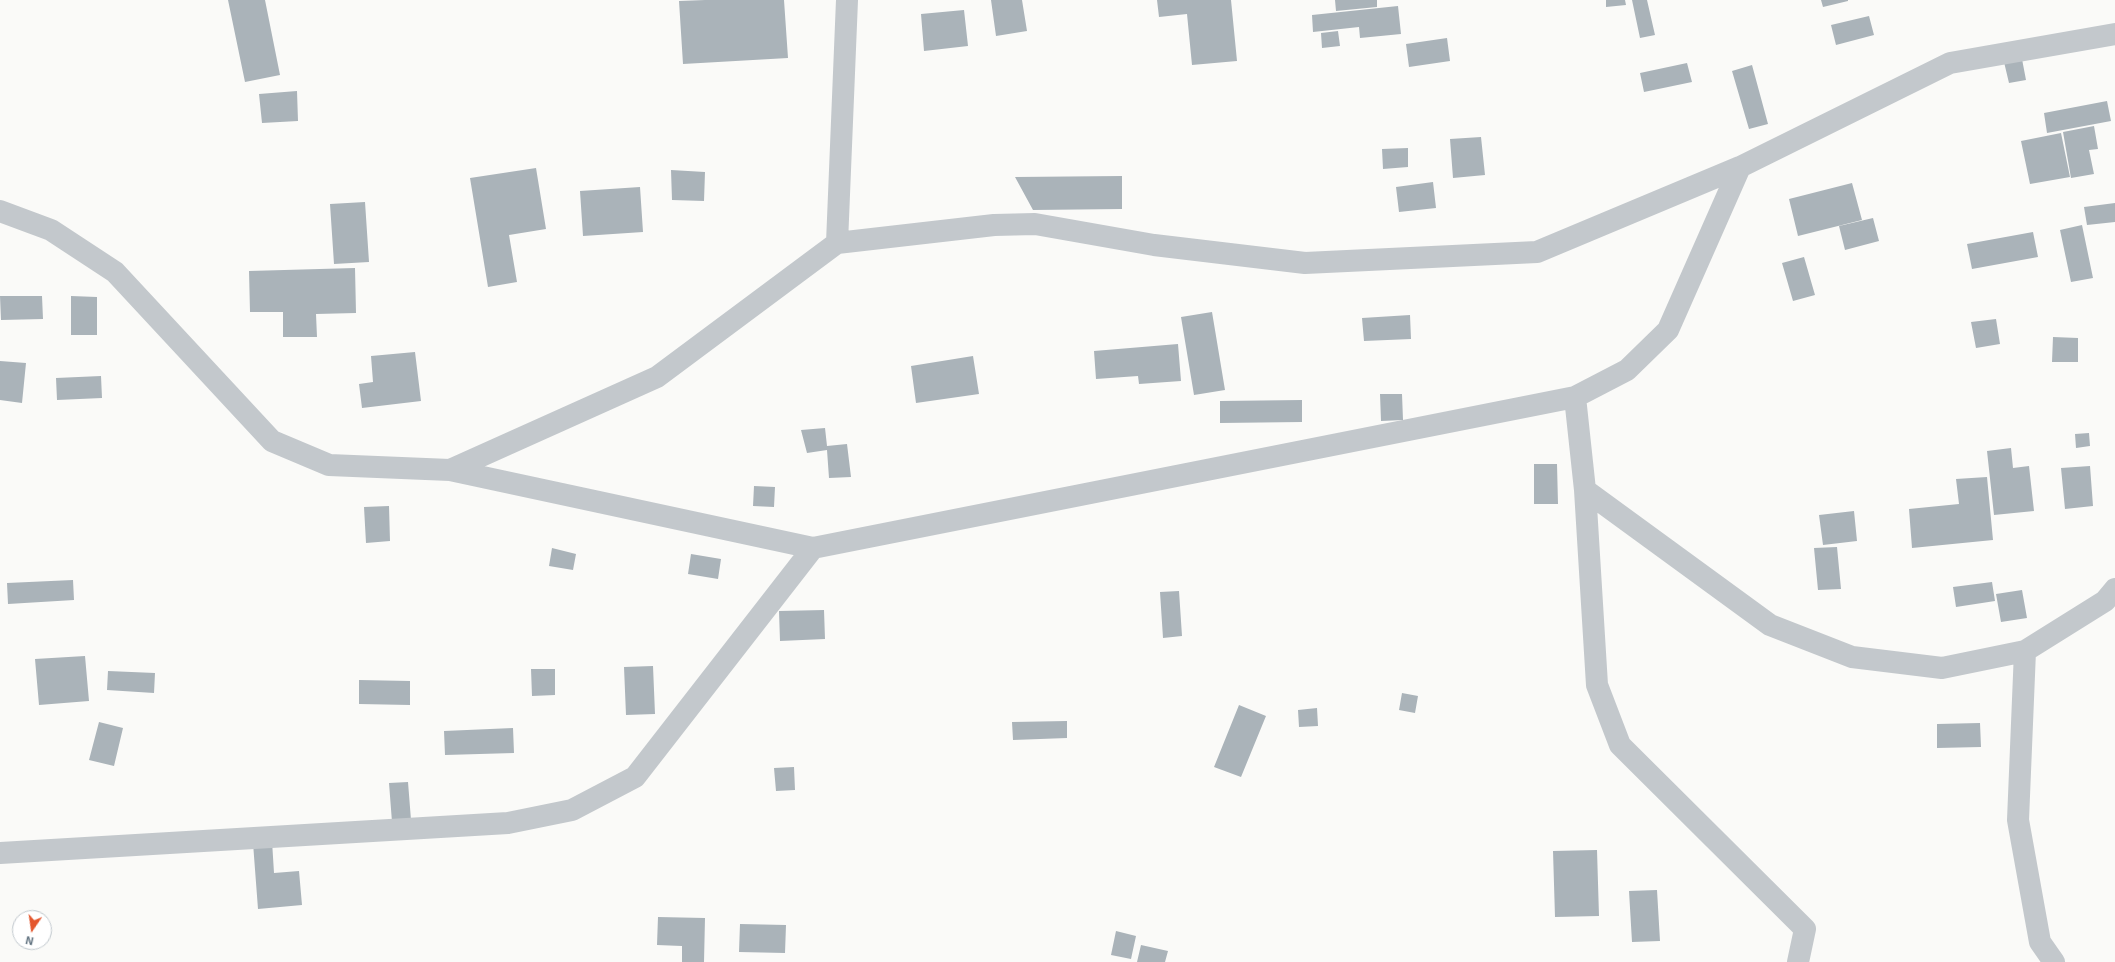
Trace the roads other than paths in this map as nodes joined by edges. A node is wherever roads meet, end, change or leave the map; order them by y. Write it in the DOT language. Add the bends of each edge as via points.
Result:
graph roads {
  1 [pos="847,0"];
  2 [pos="2115,34"];
  3 [pos="1740,167"];
  4 [pos="0,211"];
  5 [pos="837,243"];
  6 [pos="1575,397"];
  7 [pos="450,470"];
  8 [pos="1586,490"];
  9 [pos="813,548"];
  10 [pos="2115,589"];
  11 [pos="2025,651"];
  12 [pos="0,853"];
  13 [pos="1798,962"];
  14 [pos="2054,962"];
  1 -- 5 [label="street"];
  2 -- 3 [label="street" via="1950,63"];
  3 -- 5 [label="street" via="1536,252 1305,263 1154,245 1035,224 994,225"];
  3 -- 6 [label="street" via="1668,330 1627,370"];
  4 -- 7 [label="street" via="51,230 114,272 272,441 329,465"];
  5 -- 7 [label="street" via="657,377"];
  6 -- 8 [label="street"];
  6 -- 9 [label="street"];
  7 -- 9 [label="street"];
  8 -- 11 [label="street" via="1770,625 1852,657 1942,668"];
  8 -- 13 [label="street" via="1597,685 1620,745 1805,929"];
  9 -- 12 [label="street" via="635,777 572,810 508,823"];
  10 -- 11 [label="street" via="2106,601"];
  11 -- 14 [label="street" via="2018,820 2040,942"];
}
